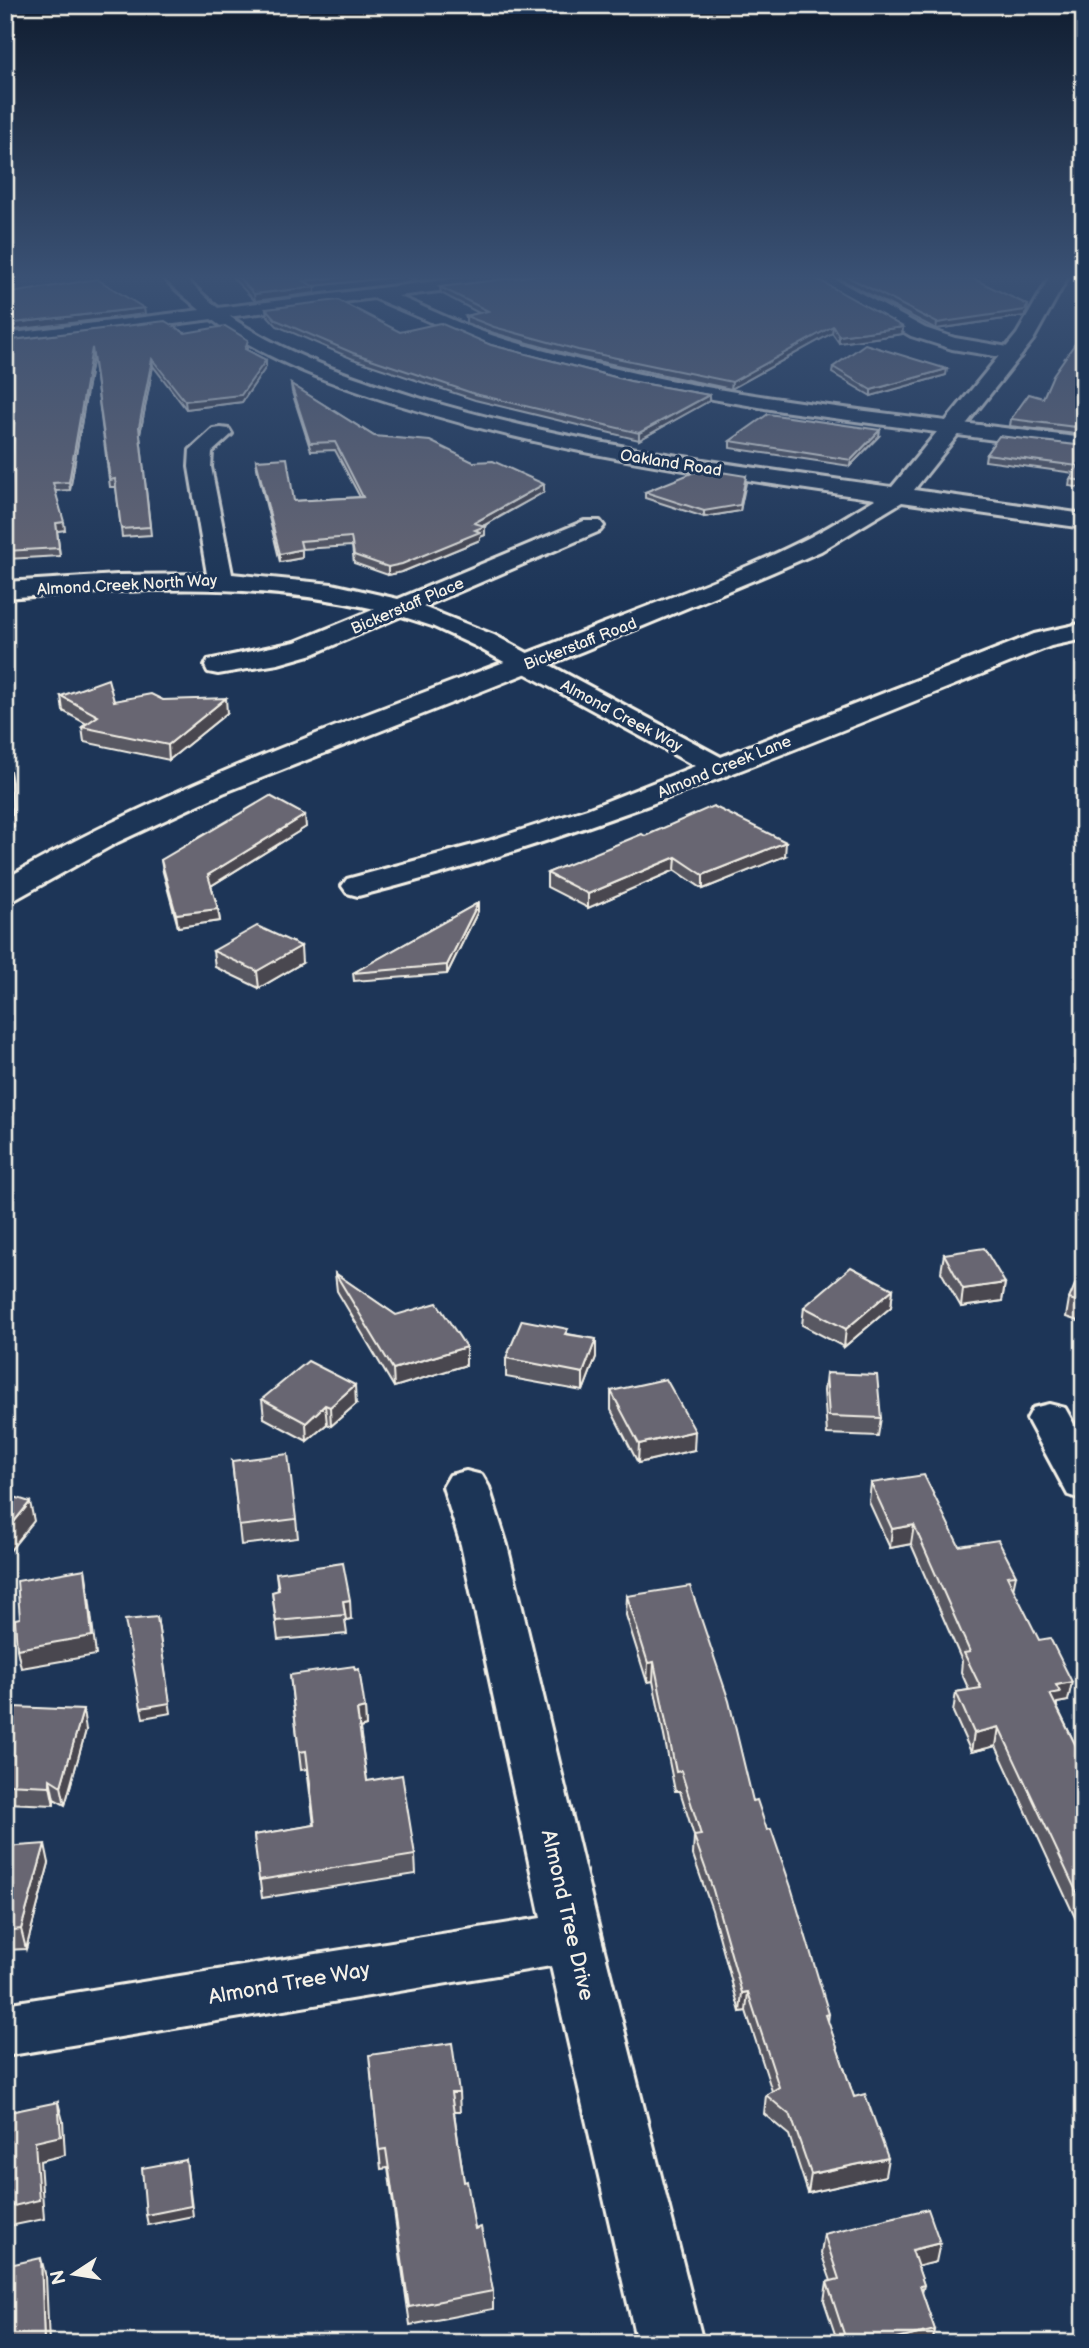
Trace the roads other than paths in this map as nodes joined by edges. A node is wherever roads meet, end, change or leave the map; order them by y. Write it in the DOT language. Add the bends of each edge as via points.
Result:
graph roads {
  1 [pos="357,385"];
  2 [pos="664,385"];
  3 [pos="988,385"];
  4 [pos="954,428"];
  5 [pos="221,433"];
  6 [pos="1084,445"];
  7 [pos="898,495"];
  8 [pos="1084,521"];
  9 [pos="592,526"];
  10 [pos="220,579"];
  11 [pos="5,590"];
  12 [pos="400,608"];
  13 [pos="1084,631"];
  14 [pos="527,663"];
  15 [pos="218,666"];
  16 [pos="718,767"];
  17 [pos="359,886"];
  18 [pos="5,892"];
  19 [pos="1049,1419"];
  20 [pos="1084,1484"];
  21 [pos="466,1487"];
  22 [pos="573,1938"];
  23 [pos="5,2031"];
  24 [pos="670,2343"];
  1 -- 7 [label="street, Oakland Road" via="466,419 627,455"];
  2 -- 4 [label="street"];
  3 -- 4 [label="street, Bickerstaff Road"];
  4 -- 6 [label="street"];
  4 -- 7 [label="street, Bickerstaff Road"];
  5 -- 10 [label="street" via="201,450 200,467"];
  7 -- 8 [label="street, Oakland Road"];
  7 -- 14 [label="street, Bickerstaff Road" via="812,546"];
  9 -- 12 [label="street, Bickerstaff Place"];
  10 -- 11 [label="street, Almond Creek North Way"];
  10 -- 12 [label="street, Almond Creek North Way" via="303,586"];
  12 -- 14 [label="street, Almond Creek North Way" via="450,625"];
  12 -- 15 [label="street, Bickerstaff Place" via="304,648"];
  13 -- 16 [label="street, Almond Creek Lane" via="1043,640"];
  14 -- 16 [label="street, Almond Creek Way"];
  14 -- 18 [label="street, Bickerstaff Road" via="229,777 107,835"];
  16 -- 17 [label="street, Almond Creek Lane" via="499,848"];
  19 -- 20 [label="street"];
  21 -- 22 [label="street, Almond Tree Drive" via="484,1545"];
  22 -- 23 [label="street, Almond Tree Way"];
  22 -- 24 [label="street, Almond Tree Drive"];
}
